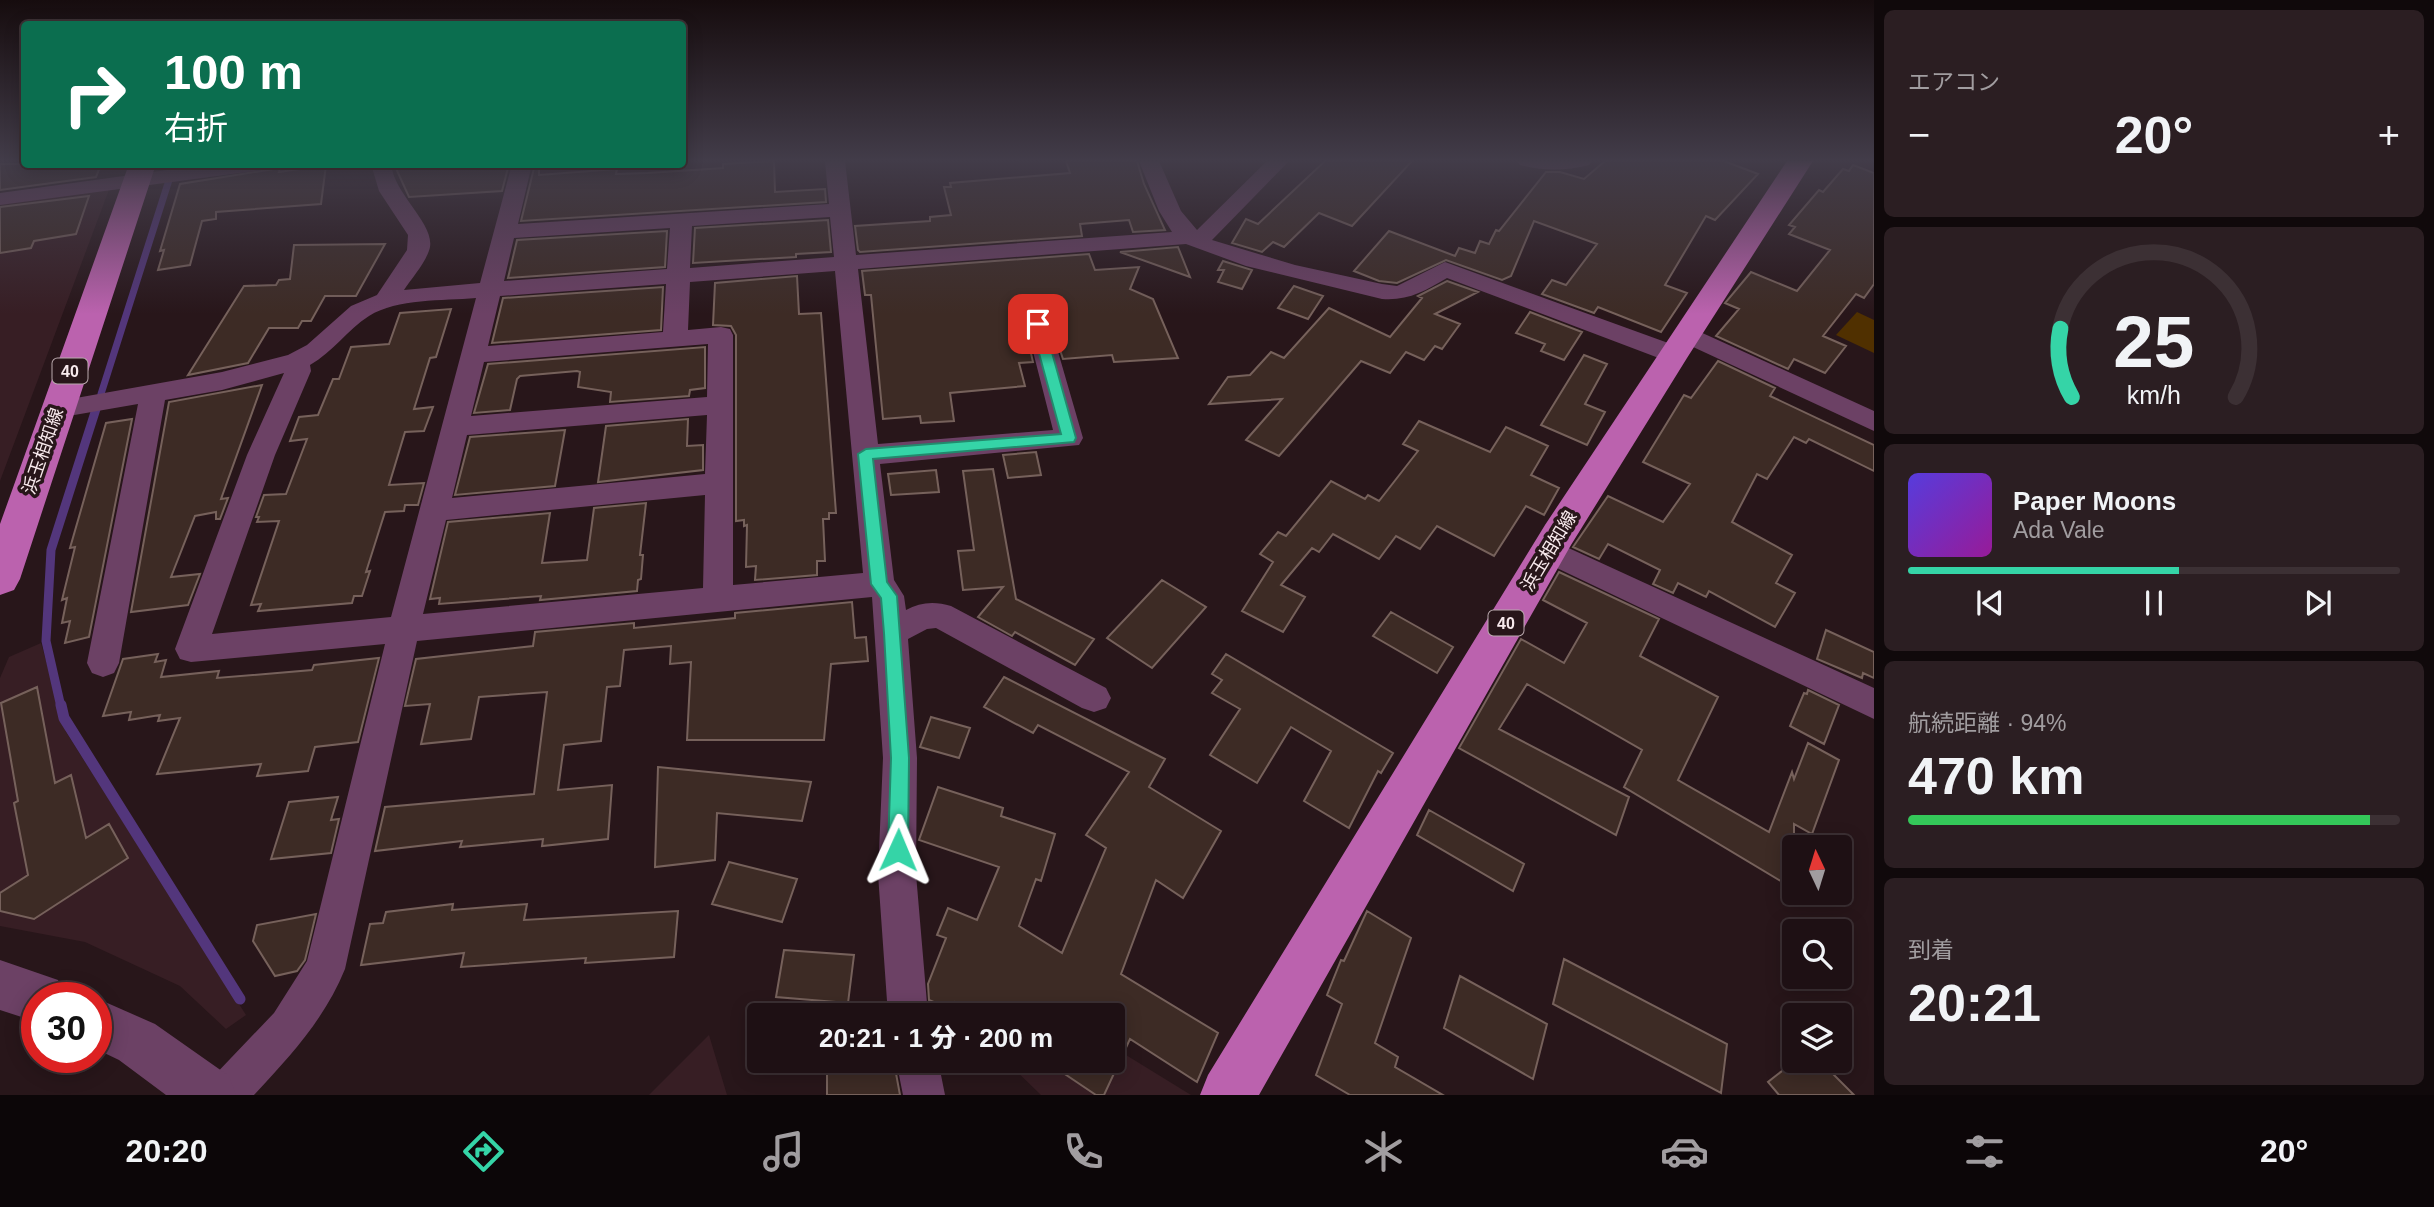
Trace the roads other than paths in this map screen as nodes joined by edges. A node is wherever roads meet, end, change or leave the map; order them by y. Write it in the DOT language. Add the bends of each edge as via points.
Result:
graph roads {
  1 [pos="126,212"];
  2 [pos="406,212"];
  3 [pos="510,212"];
  4 [pos="810,212"];
  5 [pos="840,212"];
  6 [pos="1173,212"];
  7 [pos="1227,212"];
  8 [pos="1766,212"];
  9 [pos="681,221"];
  10 [pos="505,232"];
  11 [pos="1189,238"];
  12 [pos="846,262"];
  13 [pos="678,275"];
  14 [pos="490,289"];
  15 [pos="386,300"];
  16 [pos="1038,324"];
  17 [pos="675,338"];
  18 [pos="1680,344"];
  19 [pos="474,355"];
  20 [pos="297,361"];
  21 [pos="153,393"];
  22 [pos="720,405"];
  23 [pos="57,409"];
  24 [pos="1874,422"];
  25 [pos="455,428"];
  26 [pos="866,454"];
  27 [pos="719,483"];
  28 [pos="435,510"];
  29 [pos="1549,551"];
  30 [pos="0,579"];
  31 [pos="879,584"];
  32 [pos="718,599"];
  33 [pos="404,629"];
  34 [pos="892,633"];
  35 [pos="103,663"];
  36 [pos="1094,698"];
  37 [pos="1874,704"];
  38 [pos="0,985"];
  39 [pos="21,992"];
  40 [pos="907,1003"];
  41 [pos="112,1030"];
  42 [pos="920,1073"];
  43 [pos="210,1095"];
  44 [pos="225,1095"];
  45 [pos="924,1095"];
  46 [pos="1228,1095"];
  1 -- 23 [label="main road, 浜玉相知線 / 40"];
  2 -- 15 [label="street" via="419,235 418,250"];
  3 -- 10 [label="street"];
  4 -- 9 [label="street"];
  5 -- 12 [label="street"];
  6 -- 11 [label="street"];
  7 -- 11 [label="street" via="1203,236"];
  8 -- 18 [label="main road, 浜玉相知線 / 40"];
  9 -- 10 [label="street"];
  9 -- 13 [label="street"];
  10 -- 14 [label="street"];
  11 -- 12 [label="street"];
  11 -- 18 [label="street" via="1335,284 1400,293 1445,269"];
  12 -- 13 [label="street"];
  12 -- 26 [label="street"];
  13 -- 14 [label="street"];
  13 -- 17 [label="street"];
  14 -- 15 [label="street"];
  14 -- 19 [label="street"];
  15 -- 20 [label="street" via="360,311 316,351"];
  16 -- 26 [label="street" via="1069,438"];
  17 -- 19 [label="street"];
  17 -- 22 [label="street" via="721,335"];
  18 -- 24 [label="street"];
  18 -- 29 [label="main road, 浜玉相知線 / 40"];
  19 -- 25 [label="street"];
  20 -- 21 [label="street"];
  20 -- 33 [label="street" via="298,371 261,455 191,649"];
  21 -- 23 [label="street"];
  21 -- 35 [label="street"];
  22 -- 25 [label="street"];
  22 -- 27 [label="street"];
  23 -- 30 [label="main road, 浜玉相知線 / 40"];
  25 -- 28 [label="street"];
  26 -- 31 [label="street"];
  27 -- 28 [label="street"];
  27 -- 32 [label="street"];
  28 -- 33 [label="street"];
  29 -- 37 [label="street"];
  29 -- 46 [label="main road, 浜玉相知線 / 40"];
  31 -- 32 [label="street"];
  31 -- 34 [label="street" via="889,596"];
  32 -- 33 [label="street"];
  33 -- 44 [label="street" via="325,969 289,1028"];
  34 -- 36 [label="street" via="922,616 940,615"];
  34 -- 40 [label="street" via="900,758 897,874"];
  38 -- 39 [label="street"];
  41 -- 43 [label="street" via="137,1042"];
  42 -- 45 [label="street"];
}
